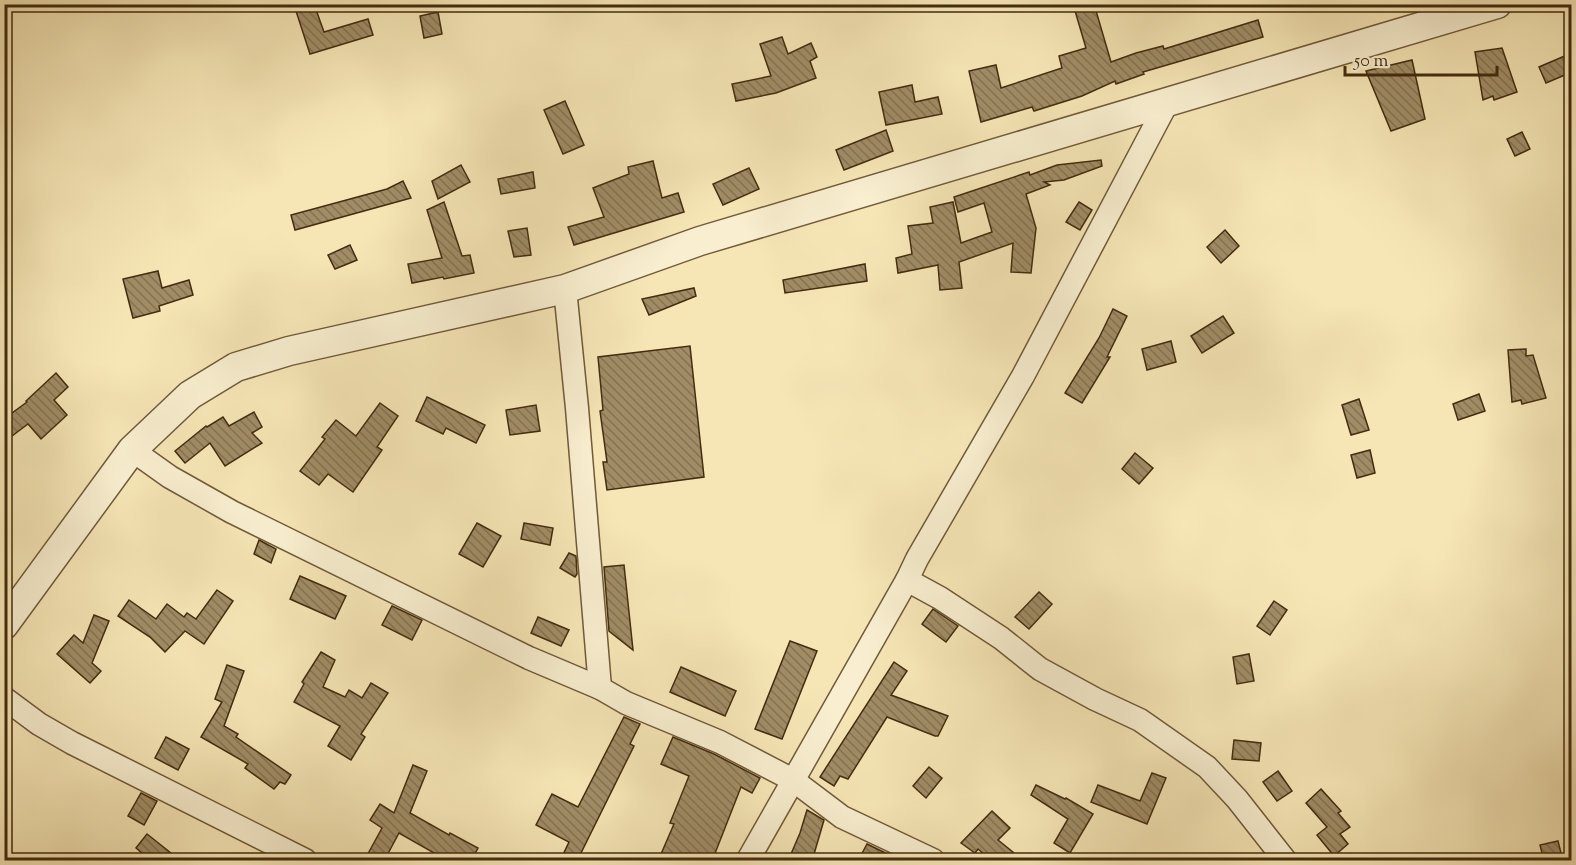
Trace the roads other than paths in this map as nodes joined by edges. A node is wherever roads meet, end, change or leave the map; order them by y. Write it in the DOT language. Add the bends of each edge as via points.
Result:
graph roads {
  1 [pos="1497,4"];
  2 [pos="1167,103"];
  3 [pos="565,289"];
  4 [pos="132,450"];
  5 [pos="907,580"];
  6 [pos="4,625"];
  7 [pos="600,688"];
  8 [pos="4,698"];
  9 [pos="793,780"];
  10 [pos="305,861"];
  11 [pos="748,861"];
  12 [pos="933,861"];
  13 [pos="1285,861"];
  1 -- 2 [label="street"];
  2 -- 3 [label="street" via="700,241"];
  2 -- 5 [label="street" via="1023,376"];
  3 -- 4 [label="street" via="289,351 236,367 190,395"];
  3 -- 7 [label="street"];
  4 -- 6 [label="street"];
  4 -- 7 [label="street" via="232,512 529,658"];
  5 -- 9 [label="street"];
  5 -- 13 [label="street" via="1001,638 1040,669 1140,720 1207,767"];
  7 -- 9 [label="street"];
  8 -- 10 [label="street" via="81,748"];
  9 -- 11 [label="street"];
  9 -- 12 [label="street" via="842,817"];
}
